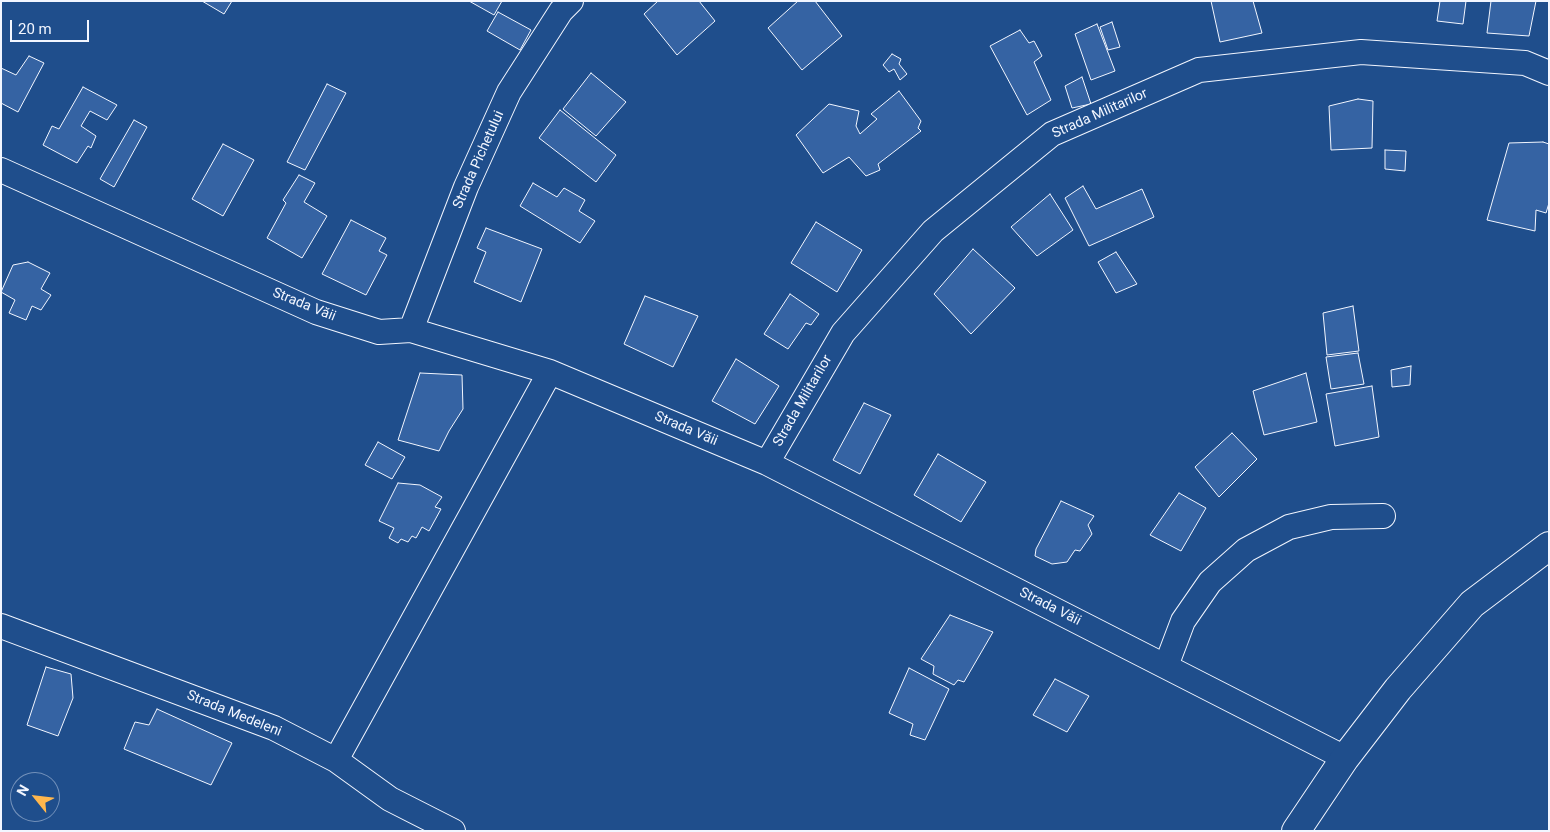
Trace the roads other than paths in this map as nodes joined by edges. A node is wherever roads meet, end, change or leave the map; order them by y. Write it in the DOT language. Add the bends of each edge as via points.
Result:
graph roads {
  1 [pos="571,1"];
  2 [pos="1549,72"];
  3 [pos="1,170"];
  4 [pos="410,330"];
  5 [pos="550,372"];
  6 [pos="767,463"];
  7 [pos="1383,516"];
  8 [pos="1549,546"];
  9 [pos="1,626"];
  10 [pos="1166,666"];
  11 [pos="1346,758"];
  12 [pos="336,760"];
  13 [pos="453,831"];
  14 [pos="1296,831"];
  1 -- 4 [label="street, Strada Pichetului" via="561,11 509,92 466,187"];
  2 -- 6 [label="street, Strada Militarilor" via="1525,63 1361,52 1200,70 1052,134 933,230 843,333"];
  3 -- 4 [label="street, Strada Văii" via="316,312 379,332"];
  4 -- 5 [label="street, Strada Văii"];
  5 -- 6 [label="street, Strada Văii"];
  5 -- 12 [label="street"];
  6 -- 10 [label="street, Strada Văii"];
  7 -- 10 [label="street" via="1331,517 1289,528 1246,550 1210,582 1183,621"];
  8 -- 11 [label="main road" via="1472,604 1398,689"];
  9 -- 12 [label="street, Strada Medeleni" via="274,728"];
  10 -- 11 [label="street, Strada Văii"];
  11 -- 14 [label="main road"];
  12 -- 13 [label="street, Strada Medeleni" via="390,799"];
}
